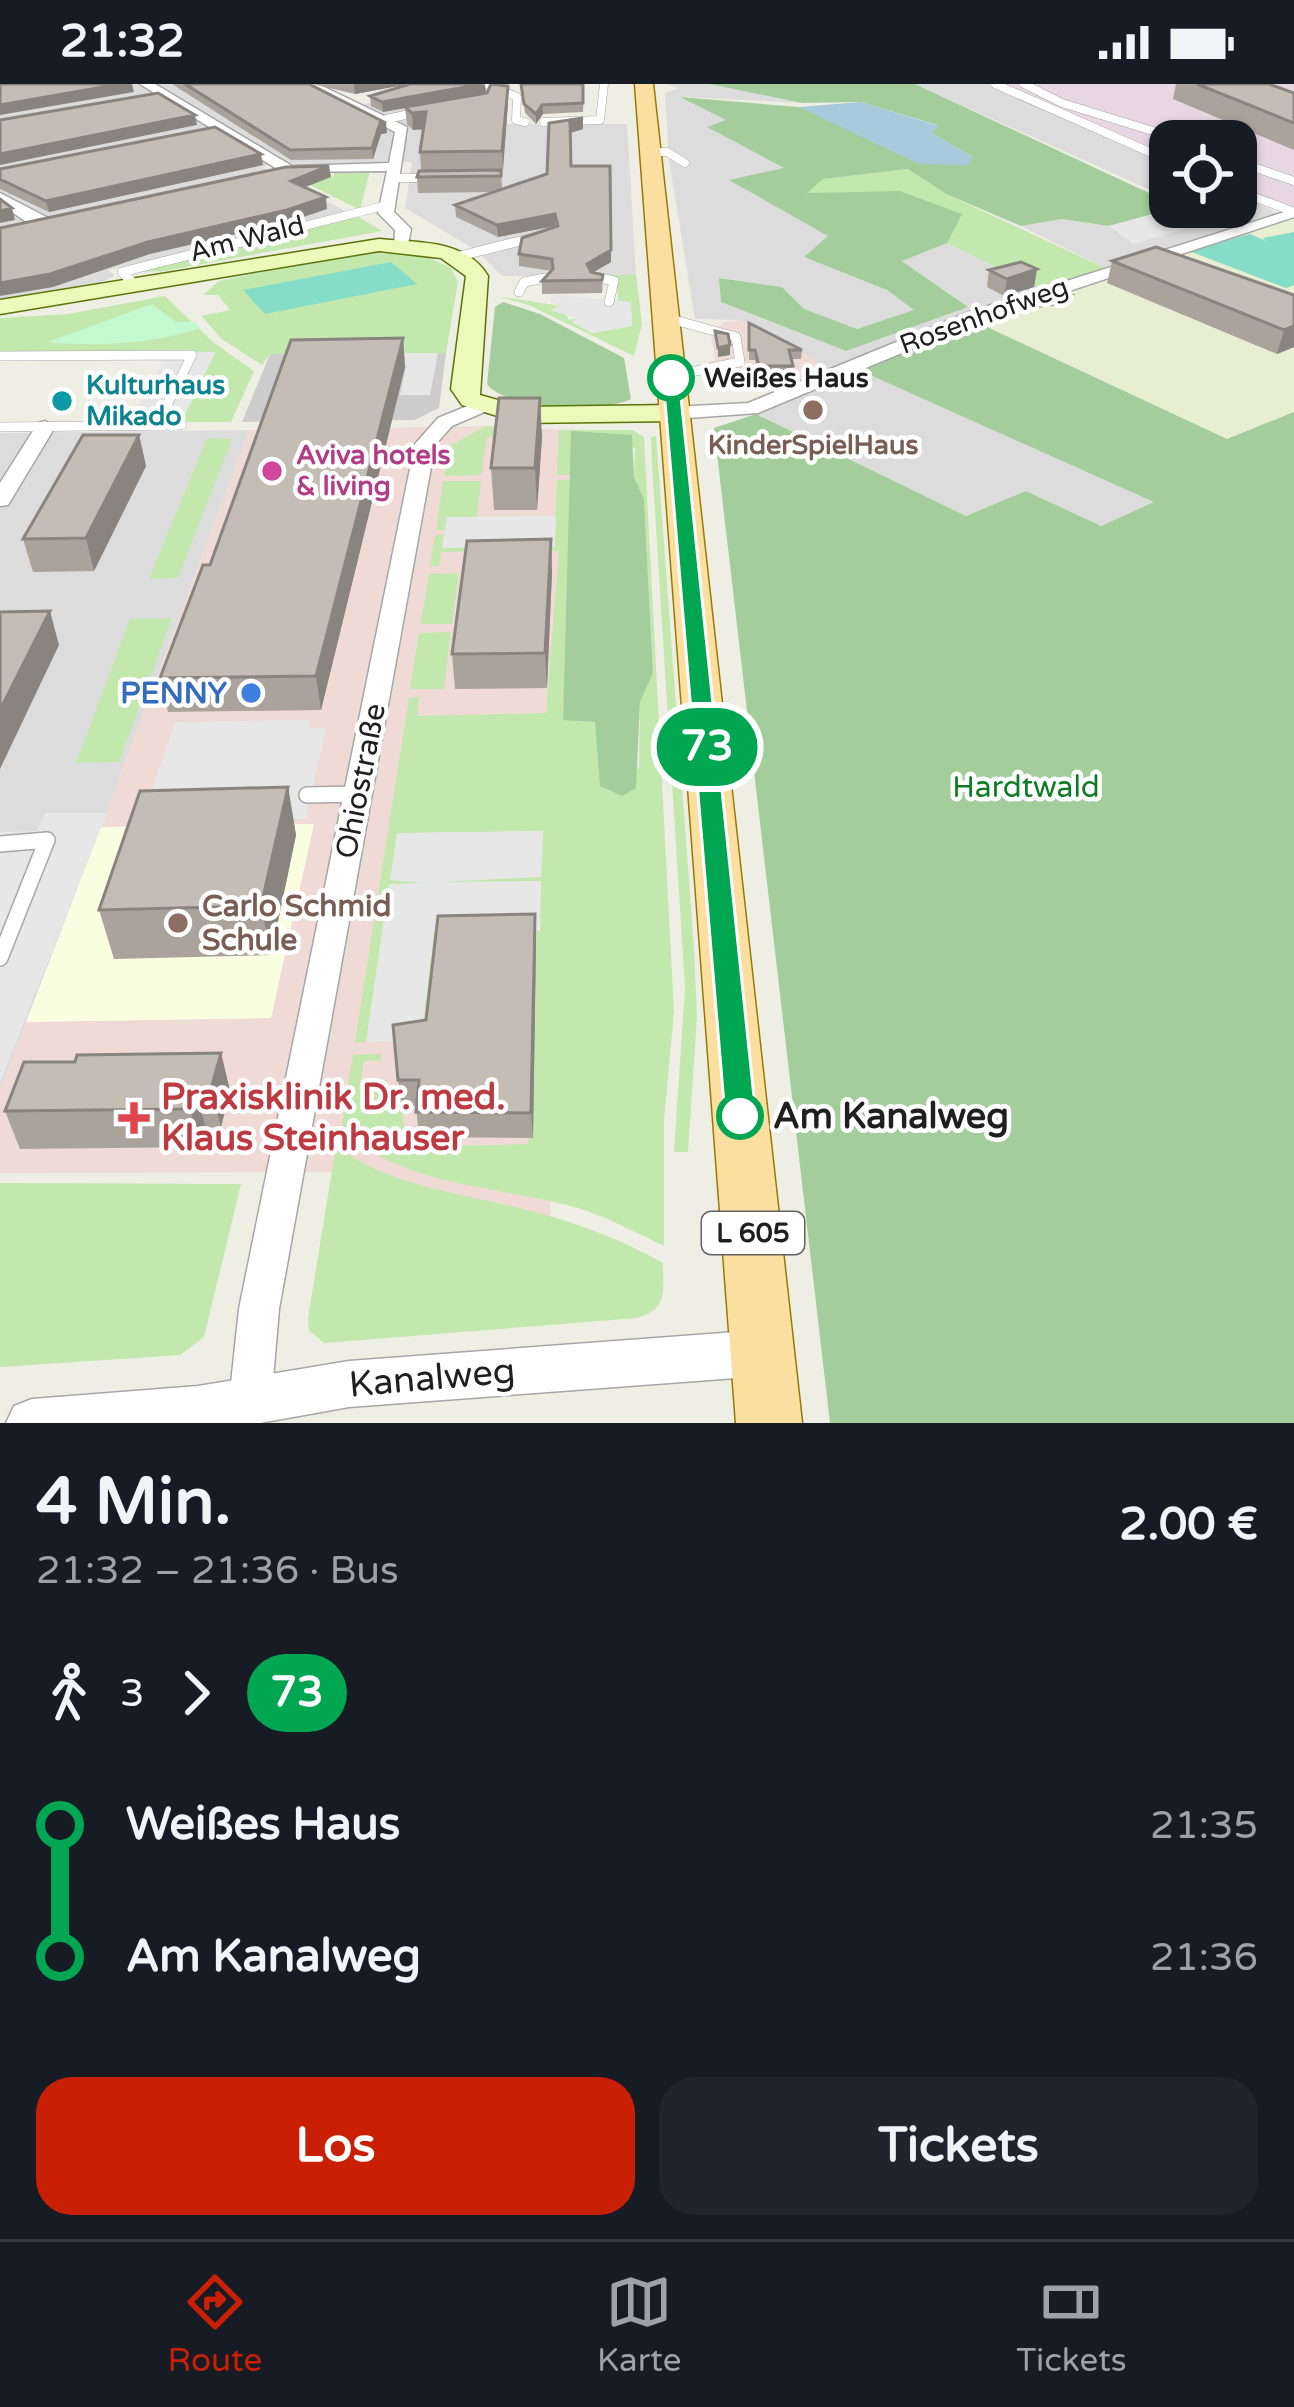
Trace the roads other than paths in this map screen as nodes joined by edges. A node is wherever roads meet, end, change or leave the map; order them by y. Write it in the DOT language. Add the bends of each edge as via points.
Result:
graph roads {
  1 [pos="146,84"];
  2 [pos="308,84"];
  3 [pos="486,84"];
  4 [pos="604,84"];
  5 [pos="644,84"];
  6 [pos="995,84"];
  7 [pos="1024,84"];
  8 [pos="159,95"];
  9 [pos="370,98"];
  10 [pos="136,99"];
  11 [pos="349,102"];
  12 [pos="429,110"];
  13 [pos="522,114"];
  14 [pos="604,115"];
  15 [pos="583,118"];
  16 [pos="387,119"];
  17 [pos="544,122"];
  18 [pos="220,129"];
  19 [pos="1149,130"];
  20 [pos="198,134"];
  21 [pos="651,152"];
  22 [pos="1149,152"];
  23 [pos="685,163"];
  24 [pos="1257,168"];
  25 [pos="287,169"];
  26 [pos="394,173"];
  27 [pos="256,175"];
  28 [pos="436,178"];
  29 [pos="1294,181"];
  30 [pos="0,196"];
  31 [pos="1257,199"];
  32 [pos="387,206"];
  33 [pos="1292,213"];
  34 [pos="12,230"];
  35 [pos="552,233"];
  36 [pos="400,244"];
  37 [pos="460,256"];
  38 [pos="596,277"];
  39 [pos="546,278"];
  40 [pos="133,283"];
  41 [pos="519,292"];
  42 [pos="609,302"];
  43 [pos="0,307"];
  44 [pos="667,318"];
  45 [pos="0,356"];
  46 [pos="673,395"];
  47 [pos="482,406"];
  48 [pos="157,425"];
  49 [pos="182,425"];
  50 [pos="0,427"];
  51 [pos="45,427"];
  52 [pos="0,500"];
  53 [pos="358,794"];
  54 [pos="307,795"];
  55 [pos="0,844"];
  56 [pos="0,958"];
  57 [pos="763,1353"];
  58 [pos="250,1402"];
  59 [pos="32,1423"];
  60 [pos="769,1423"];
  1 -- 8 [label="street"];
  2 -- 11 [label="street"];
  3 -- 13 [label="lane" via="517,98"];
  4 -- 14 [label="lane"];
  5 -- 21 [label="main road, L 605"];
  6 -- 22 [label="lane"];
  7 -- 19 [label="lane"];
  8 -- 10 [label="street"];
  8 -- 18 [label="street"];
  9 -- 11 [label="street"];
  11 -- 16 [label="street"];
  12 -- 16 [label="lane"];
  14 -- 15 [label="lane"];
  14 -- 17 [label="lane"];
  16 -- 26 [label="street" via="402,130"];
  18 -- 20 [label="street"];
  18 -- 25 [label="street"];
  21 -- 23 [label="lane"];
  21 -- 44 [label="main road, L 605"];
  24 -- 29 [label="lane"];
  25 -- 26 [label="street"];
  25 -- 27 [label="street"];
  26 -- 28 [label="lane"];
  26 -- 32 [label="street"];
  30 -- 34 [label="street" via="30,218 51,220"];
  31 -- 33 [label="lane"];
  32 -- 36 [label="street" via="404,229"];
  32 -- 40 [label="lane, Am Wald" via="122,272"];
  33 -- 46 [label="street, Rosenhofweg" via="975,316 751,409"];
  35 -- 37 [label="lane"];
  36 -- 37 [label="main road, Am Wald"];
  36 -- 40 [label="main road, Am Wald"];
  37 -- 47 [label="main road" via="478,283 464,388"];
  38 -- 42 [label="lane" via="614,281"];
  39 -- 41 [label="lane" via="524,282"];
  40 -- 43 [label="main road, Am Wald"];
  44 -- 46 [label="main road, L 605"];
  44 -- 46 [label="lane" via="736,337 740,362"];
  45 -- 48 [label="lane" via="192,355"];
  46 -- 47 [label="main road" via="532,416"];
  46 -- 57 [label="main road, L 605"];
  47 -- 53 [label="street, Ohiostraße" via="445,422 425,444"];
  48 -- 49 [label="lane"];
  48 -- 51 [label="lane"];
  50 -- 51 [label="lane"];
  51 -- 52 [label="street"];
  53 -- 54 [label="lane"];
  53 -- 58 [label="street, Ohiostraße" via="259,1309"];
  55 -- 56 [label="lane" via="46,840"];
  57 -- 58 [label="street, Kanalweg" via="349,1384"];
  57 -- 60 [label="main road, L 605"];
  58 -- 59 [label="street, Kanalweg"];
}
